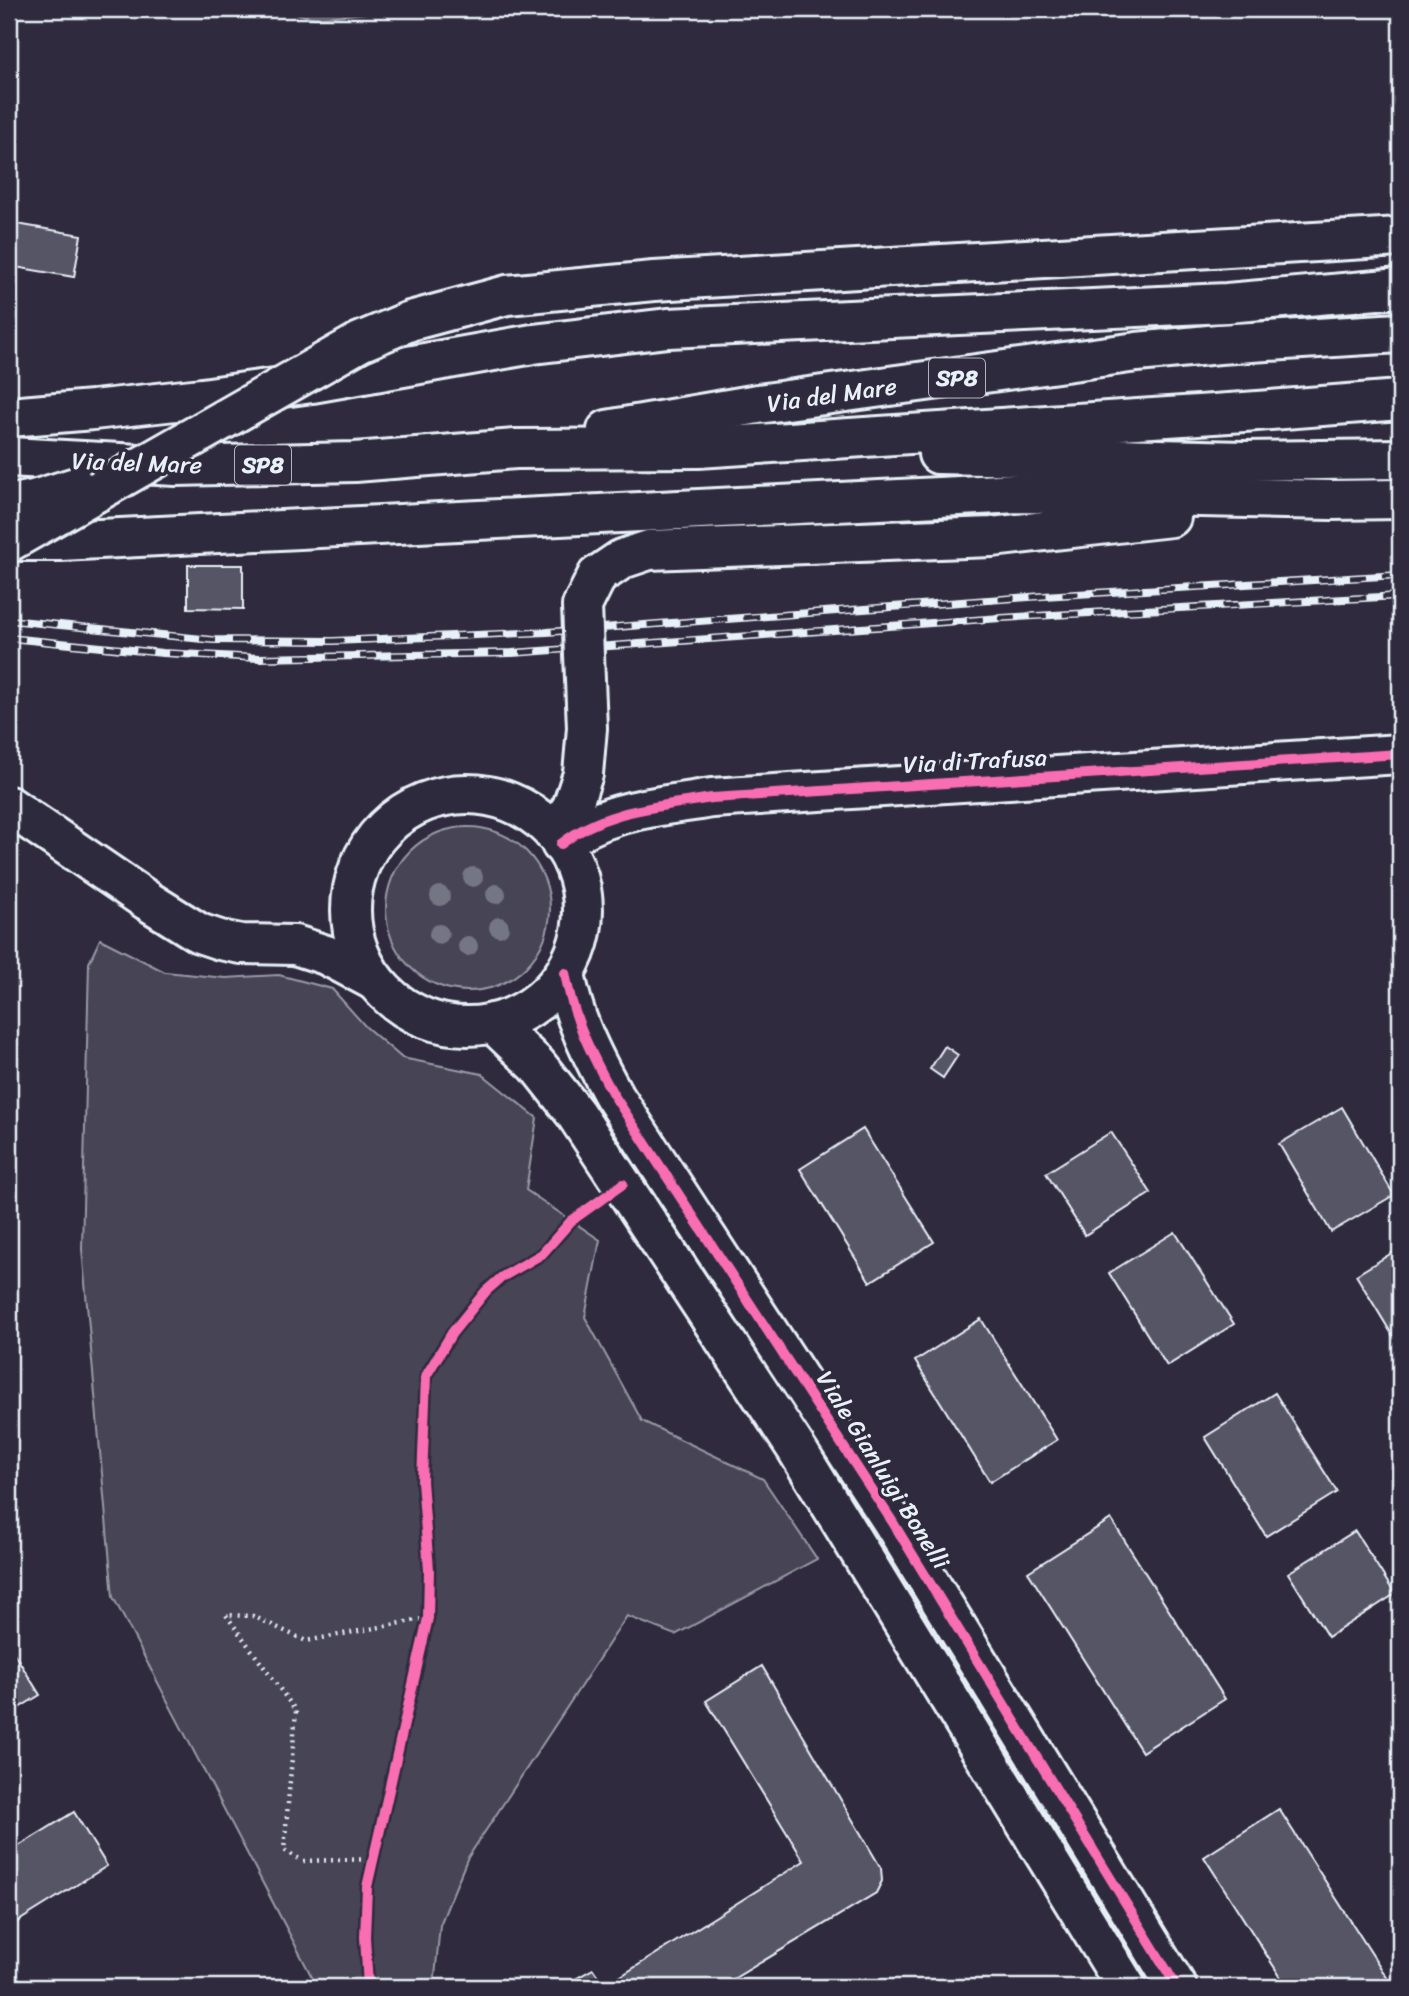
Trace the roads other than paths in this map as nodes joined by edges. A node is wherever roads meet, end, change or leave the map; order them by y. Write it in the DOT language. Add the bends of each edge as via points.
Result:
graph roads {
  1 [pos="1400,237"];
  2 [pos="1400,288"];
  3 [pos="1400,333"];
  4 [pos="1400,400"];
  5 [pos="9,416"];
  6 [pos="698,448"];
  7 [pos="516,449"];
  8 [pos="160,455"];
  9 [pos="9,457"];
  10 [pos="1400,459"];
  11 [pos="1400,499"];
  12 [pos="1331,500"];
  13 [pos="9,505"];
  14 [pos="9,542"];
  15 [pos="1400,754"];
  16 [pos="9,806"];
  17 [pos="558,839"];
  18 [pos="565,973"];
  19 [pos="375,981"];
  20 [pos="493,1023"];
  21 [pos="1126,1987"];
  22 [pos="1177,1987"];
  1 -- 8 [label="main road, bridge" via="750,275 508,295 410,321 360,342"];
  2 -- 5 [label="main road" via="1241,302 611,333 312,383 146,405"];
  3 -- 7 [label="main road, Via del Mare / SP8" via="1137,352 758,404"];
  4 -- 6 [label="main road, Via del Mare / SP8"];
  6 -- 7 [label="main road, Via del Mare / SP8"];
  6 -- 10 [label="main road" via="1233,461"];
  7 -- 9 [label="main road, Via del Mare / SP8" via="355,462 217,466"];
  8 -- 13 [label="main road, bridge" via="68,490"];
  8 -- 14 [label="main road, bridge"];
  11 -- 12 [label="main road"];
  12 -- 14 [label="main road" via="1019,493"];
  12 -- 17 [label="main road, bridge" via="992,537 649,550 622,559 597,576 582,606 587,728 583,774"];
  15 -- 17 [label="main road, Via di Trafusa" via="712,798 601,820"];
  16 -- 19 [label="main road" via="199,933 241,944 295,945"];
  17 -- 18 [label="main road" via="571,860 583,917"];
  17 -- 19 [label="main road" via="523,808 486,796 466,794 427,801 393,820 367,850 353,887 356,946"];
  18 -- 20 [label="main road" via="534,1005"];
  18 -- 22 [label="main road, Viale Gianluigi Bonelli" via="582,1035 613,1094 892,1521"];
  19 -- 20 [label="main road" via="399,1004 428,1020 460,1026"];
  20 -- 21 [label="main road" via="537,1065 575,1113 789,1436"];
}
